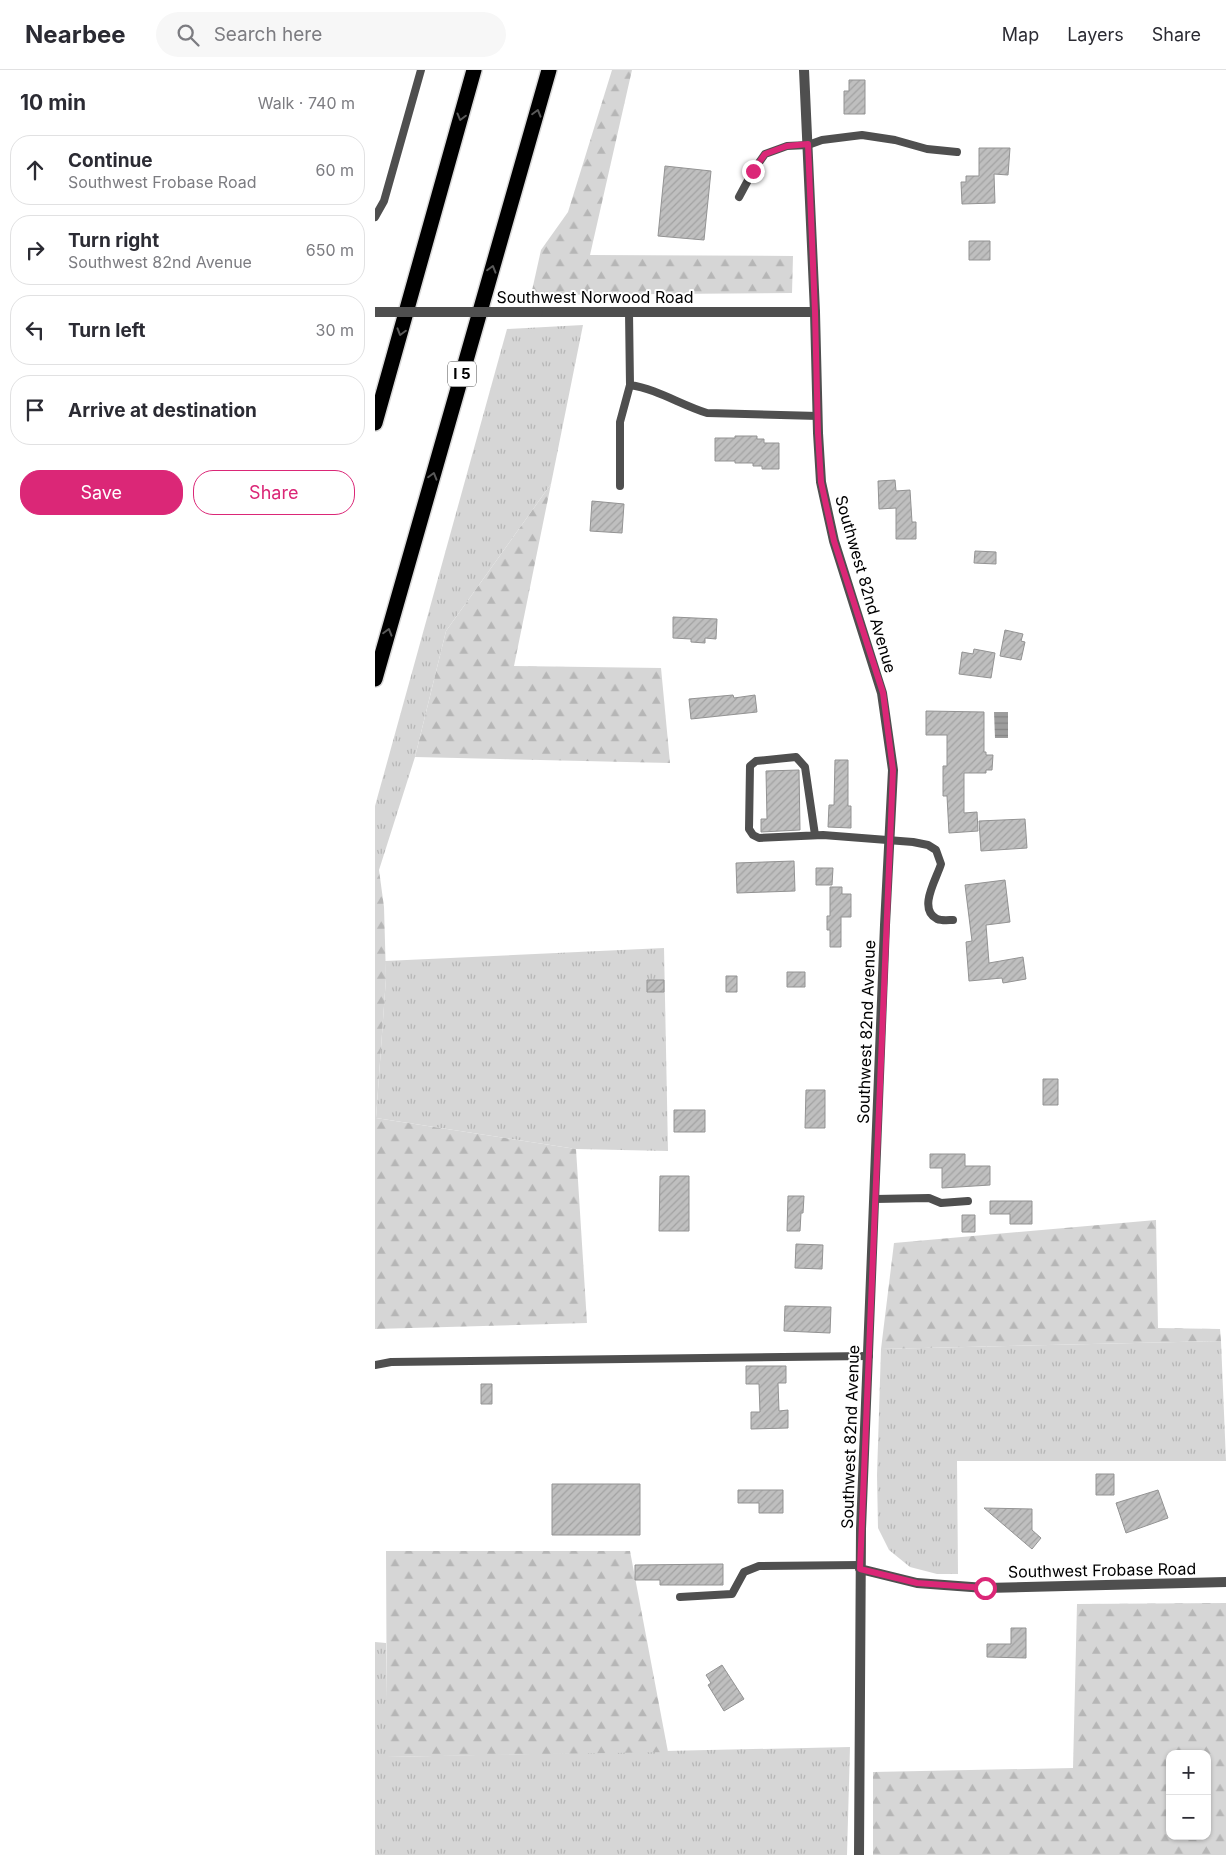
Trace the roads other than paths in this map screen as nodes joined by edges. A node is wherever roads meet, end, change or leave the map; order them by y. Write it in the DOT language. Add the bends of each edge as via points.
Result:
graph roads {
  1 [pos="421,70"];
  2 [pos="473,70"];
  3 [pos="549,70"];
  4 [pos="805,70"];
  5 [pos="808,144"];
  6 [pos="957,152"];
  7 [pos="739,197"];
  8 [pos="375,217"];
  9 [pos="375,312"];
  10 [pos="629,312"];
  11 [pos="815,312"];
  12 [pos="630,385"];
  13 [pos="817,416"];
  14 [pos="375,423"];
  15 [pos="620,486"];
  16 [pos="375,679"];
  17 [pos="815,835"];
  18 [pos="889,840"];
  19 [pos="953,920"];
  20 [pos="875,1199"];
  21 [pos="968,1201"];
  22 [pos="869,1356"];
  23 [pos="375,1365"];
  24 [pos="860,1567"];
  25 [pos="1226,1582"];
  26 [pos="680,1597"];
  27 [pos="859,1855"];
  1 -- 8 [label="lane" via="384,201"];
  2 -- 14 [label="highway, one-way"];
  16 -- 3 [label="highway, I 5, one-way"];
  4 -- 5 [label="street, Southwest 82nd Avenue"];
  5 -- 6 [label="lane" via="861,135"];
  5 -- 7 [label="lane" via="787,146 765,154"];
  5 -- 11 [label="street, Southwest 82nd Avenue"];
  9 -- 10 [label="street, Southwest Norwood Road, bridge"];
  10 -- 11 [label="street, Southwest Norwood Road"];
  10 -- 12 [label="lane"];
  11 -- 13 [label="street, Southwest 82nd Avenue"];
  12 -- 13 [label="lane" via="707,413"];
  12 -- 15 [label="lane" via="620,422"];
  13 -- 18 [label="street, Southwest 82nd Avenue" via="821,482 834,541 883,693 893,770"];
  17 -- 17 [label="lane" via="774,838 753,835 749,829 751,764 796,758 801,761 805,767"];
  17 -- 18 [label="lane"];
  18 -- 19 [label="lane" via="928,845 936,850 941,864 929,906 938,920"];
  18 -- 20 [label="street, Southwest 82nd Avenue"];
  20 -- 21 [label="lane" via="929,1198 941,1204"];
  20 -- 22 [label="street, Southwest 82nd Avenue"];
  22 -- 23 [label="lane" via="391,1362"];
  22 -- 24 [label="street, Southwest 82nd Avenue"];
  24 -- 25 [label="street, Southwest Frobase Road" via="917,1583 985,1588"];
  24 -- 26 [label="lane" via="759,1566 744,1572 732,1594"];
  24 -- 27 [label="street, Southwest 82nd Avenue"];
}
